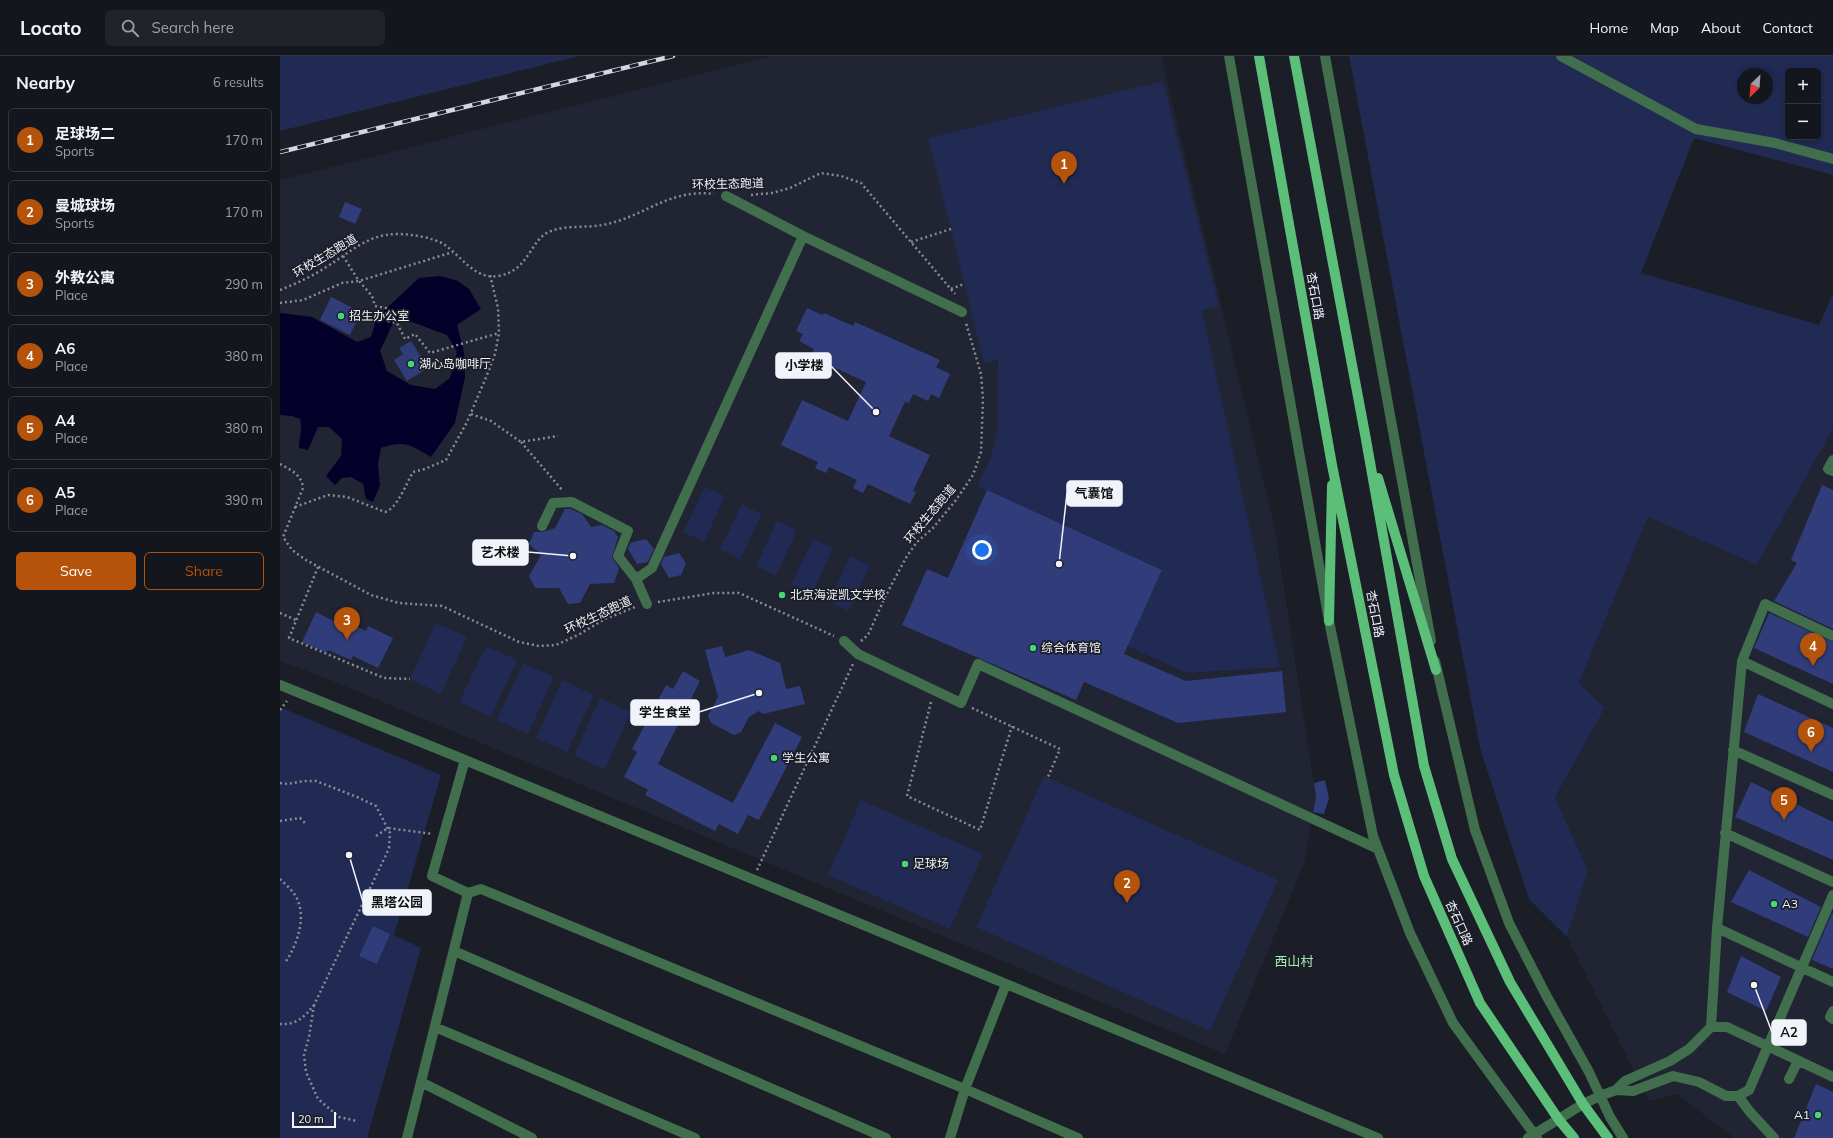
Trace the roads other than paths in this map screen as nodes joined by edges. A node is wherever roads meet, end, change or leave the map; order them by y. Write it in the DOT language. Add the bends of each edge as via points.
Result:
graph roads {
  1 [pos="1229,56"];
  2 [pos="1259,56"];
  3 [pos="1294,56"];
  4 [pos="1325,56"];
  5 [pos="1561,56"];
  6 [pos="1833,158"];
  7 [pos="726,196"];
  8 [pos="803,236"];
  9 [pos="962,312"];
  10 [pos="1365,434"];
  11 [pos="1833,460"];
  12 [pos="1332,465"];
  13 [pos="1833,471"];
  14 [pos="542,526"];
  15 [pos="636,578"];
  16 [pos="647,604"];
  17 [pos="1329,621"];
  18 [pos="1833,636"];
  19 [pos="844,641"];
  20 [pos="1742,661"];
  21 [pos="1436,670"];
  22 [pos="280,685"];
  23 [pos="1833,704"];
  24 [pos="1733,750"];
  25 [pos="465,760"];
  26 [pos="1833,795"];
  27 [pos="1725,833"];
  28 [pos="1378,849"];
  29 [pos="1833,882"];
  30 [pos="468,893"];
  31 [pos="1833,895"];
  32 [pos="1717,928"];
  33 [pos="454,951"];
  34 [pos="1800,967"];
  35 [pos="1833,982"];
  36 [pos="1006,984"];
  37 [pos="1833,1011"];
  38 [pos="1833,1019"];
  39 [pos="435,1027"];
  40 [pos="1711,1027"];
  41 [pos="1767,1046"];
  42 [pos="1798,1061"];
  43 [pos="1833,1077"];
  44 [pos="1788,1079"];
  45 [pos="421,1082"];
  46 [pos="965,1088"];
  47 [pos="1616,1090"];
  48 [pos="1600,1096"];
  49 [pos="1738,1096"];
  50 [pos="1583,1104"];
  51 [pos="1559,1120"];
  52 [pos="1533,1137"];
  53 [pos="407,1138"];
  54 [pos="532,1138"];
  55 [pos="695,1138"];
  56 [pos="886,1138"];
  57 [pos="950,1138"];
  58 [pos="1078,1138"];
  59 [pos="1378,1138"];
  60 [pos="1574,1138"];
  61 [pos="1608,1138"];
  62 [pos="1623,1138"];
  63 [pos="1774,1138"];
  1 -- 17 [label="street"];
  2 -- 12 [label="main road, 杏石口路"];
  3 -- 10 [label="main road, 杏石口路"];
  4 -- 21 [label="street"];
  5 -- 6 [label="street" via="1696,129 1775,143"];
  7 -- 8 [label="street"];
  8 -- 9 [label="street"];
  8 -- 15 [label="street" via="652,568"];
  10 -- 21 [label="main road"];
  10 -- 50 [label="main road, 杏石口路" via="1424,766 1452,859 1510,982"];
  11 -- 13 [label="street" via="1828,469"];
  12 -- 17 [label="main road"];
  12 -- 51 [label="main road, 杏石口路" via="1394,775 1424,876 1480,1003"];
  14 -- 15 [label="street" via="553,503 572,502 628,531 618,556"];
  15 -- 16 [label="street"];
  17 -- 28 [label="street" via="1373,836"];
  18 -- 20 [label="street" via="1765,604"];
  19 -- 28 [label="street" via="858,654 961,703 978,664"];
  20 -- 23 [label="street"];
  20 -- 24 [label="street"];
  21 -- 48 [label="street" via="1475,830 1509,923"];
  22 -- 25 [label="street"];
  24 -- 26 [label="street"];
  24 -- 27 [label="street"];
  25 -- 30 [label="street" via="432,876"];
  25 -- 36 [label="street"];
  27 -- 29 [label="street"];
  27 -- 32 [label="street"];
  28 -- 52 [label="street" via="1410,933 1453,1023"];
  30 -- 33 [label="street"];
  30 -- 46 [label="street" via="481,889"];
  31 -- 34 [label="street"];
  32 -- 34 [label="street"];
  32 -- 40 [label="street"];
  33 -- 39 [label="street"];
  33 -- 56 [label="street"];
  34 -- 35 [label="street"];
  34 -- 41 [label="street"];
  36 -- 46 [label="street"];
  36 -- 59 [label="street"];
  37 -- 38 [label="street" via="1830,1018"];
  39 -- 45 [label="street"];
  39 -- 55 [label="street"];
  40 -- 41 [label="street" via="1727,1027"];
  40 -- 47 [label="street" via="1689,1049 1670,1061 1625,1080"];
  41 -- 42 [label="street"];
  41 -- 49 [label="street" via="1749,1090"];
  42 -- 43 [label="street"];
  42 -- 44 [label="street"];
  45 -- 53 [label="street"];
  45 -- 54 [label="street"];
  46 -- 57 [label="street"];
  46 -- 58 [label="street"];
  47 -- 48 [label="street"];
  47 -- 49 [label="street" via="1633,1091 1672,1076 1699,1082 1726,1096"];
  48 -- 50 [label="street"];
  48 -- 62 [label="street"];
  49 -- 63 [label="street"];
  50 -- 51 [label="street"];
  50 -- 61 [label="main road, 杏石口路"];
  51 -- 52 [label="street"];
  51 -- 60 [label="main road, 杏石口路"];
}
